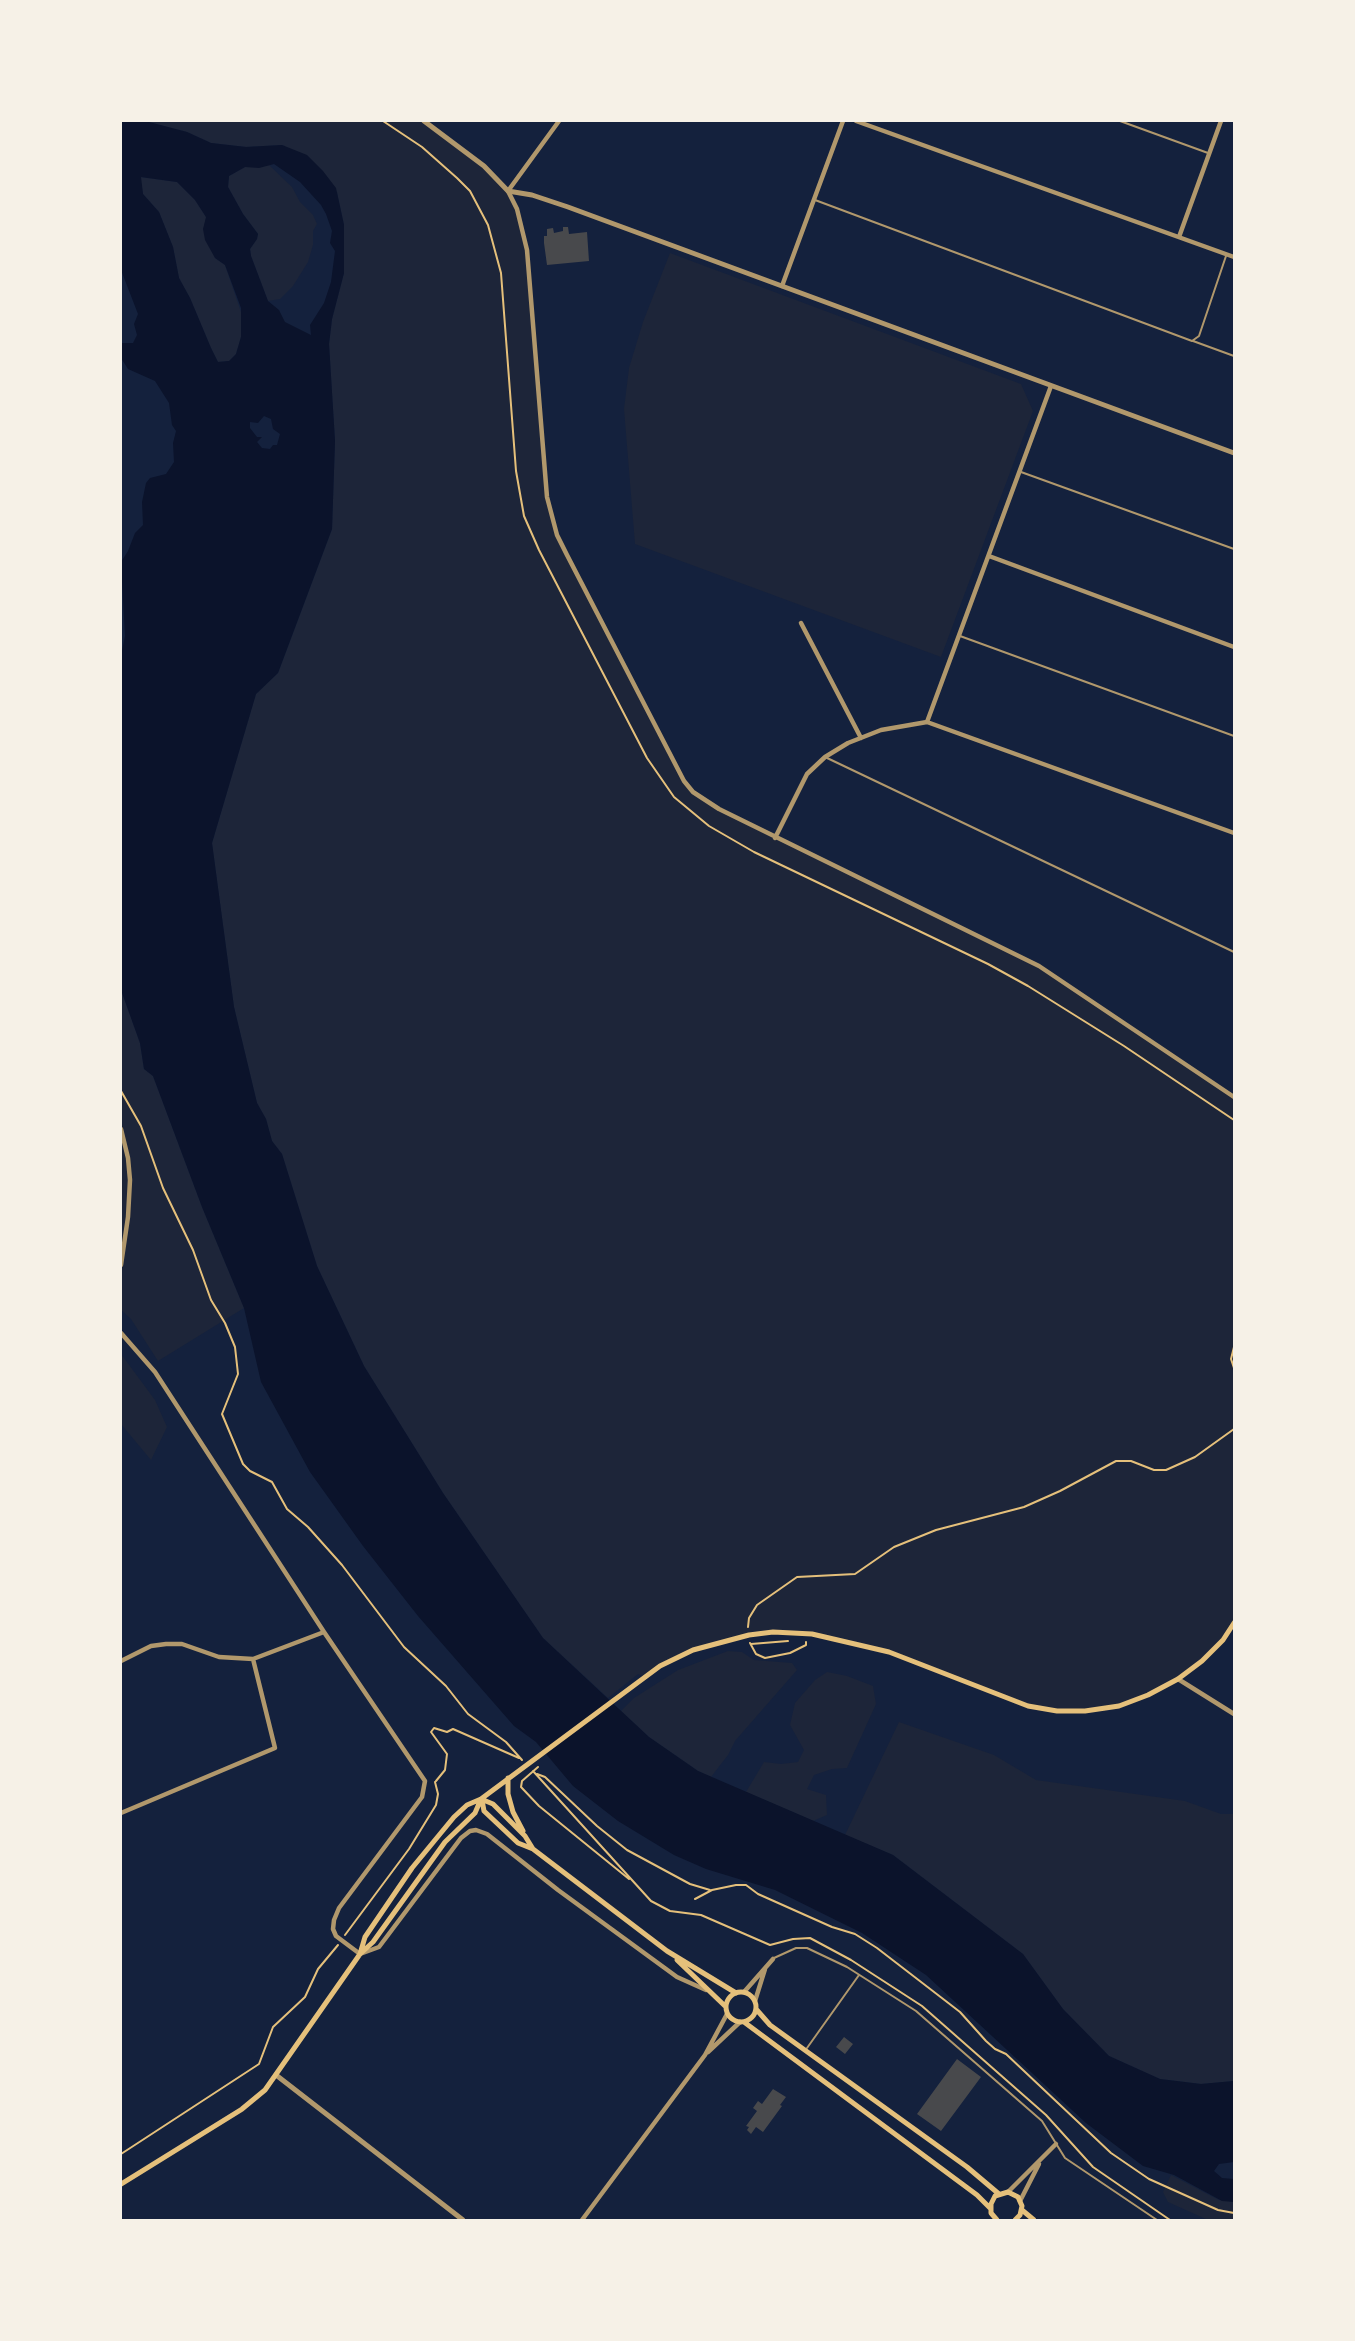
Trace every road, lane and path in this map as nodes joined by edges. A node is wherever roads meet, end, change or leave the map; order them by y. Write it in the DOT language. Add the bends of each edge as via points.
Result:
graph roads {
  1 [pos="383,121"];
  2 [pos="424,121"];
  3 [pos="559,121"];
  4 [pos="844,121"];
  5 [pos="856,121"];
  6 [pos="1120,121"];
  7 [pos="1221,121"];
  8 [pos="1209,153"];
  9 [pos="508,191"];
  10 [pos="814,200"];
  11 [pos="1179,237"];
  12 [pos="1227,255"];
  13 [pos="1234,257"];
  14 [pos="782,286"];
  15 [pos="1192,341"];
  16 [pos="1234,356"];
  17 [pos="1051,386"];
  18 [pos="1234,453"];
  19 [pos="1020,471"];
  20 [pos="1234,549"];
  21 [pos="989,556"];
  22 [pos="801,623"];
  23 [pos="959,636"];
  24 [pos="1234,646"];
  25 [pos="927,722"];
  26 [pos="1234,736"];
  27 [pos="861,738"];
  28 [pos="825,757"];
  29 [pos="1234,833"];
  30 [pos="775,838"];
  31 [pos="1234,952"];
  32 [pos="121,1091"];
  33 [pos="1234,1097"];
  34 [pos="1234,1120"];
  35 [pos="121,1129"];
  36 [pos="121,1265"];
  37 [pos="121,1333"];
  38 [pos="1234,1347"];
  39 [pos="1234,1368"];
  40 [pos="1234,1429"];
  41 [pos="1234,1623"];
  42 [pos="748,1624"];
  43 [pos="324,1632"];
  44 [pos="773,1642"];
  45 [pos="806,1642"];
  46 [pos="744,1644"];
  47 [pos="750,1645"];
  48 [pos="253,1659"];
  49 [pos="121,1661"];
  50 [pos="1178,1679"];
  51 [pos="1234,1714"];
  52 [pos="519,1758"];
  53 [pos="541,1764"];
  54 [pos="536,1774"];
  55 [pos="508,1778"];
  56 [pos="435,1782"];
  57 [pos="426,1784"];
  58 [pos="481,1799"];
  59 [pos="121,1812"];
  60 [pos="525,1836"];
  61 [pos="533,1849"];
  62 [pos="637,1885"];
  63 [pos="712,1890"];
  64 [pos="695,1899"];
  65 [pos="341,1941"];
  66 [pos="667,1951"];
  67 [pos="360,1954"];
  68 [pos="773,1959"];
  69 [pos="766,1965"];
  70 [pos="859,1975"];
  71 [pos="709,1991"];
  72 [pos="744,1992"];
  73 [pos="736,1993"];
  74 [pos="755,2001"];
  75 [pos="725,2006"];
  76 [pos="756,2009"];
  77 [pos="727,2014"];
  78 [pos="742,2022"];
  79 [pos="805,2051"];
  80 [pos="705,2055"];
  81 [pos="276,2075"];
  82 [pos="894,2116"];
  83 [pos="886,2127"];
  84 [pos="1056,2144"];
  85 [pos="121,2154"];
  86 [pos="1041,2161"];
  87 [pos="121,2184"];
  88 [pos="1008,2192"];
  89 [pos="999,2194"];
  90 [pos="1020,2201"];
  91 [pos="1021,2210"];
  92 [pos="991,2211"];
  93 [pos="1234,2213"];
  94 [pos="463,2220"];
  95 [pos="582,2220"];
  96 [pos="987,2220"];
  97 [pos="997,2220"];
  98 [pos="1016,2220"];
  99 [pos="1034,2220"];
  100 [pos="1157,2220"];
  101 [pos="1170,2220"];
  1 -- 34 [label="path" via="464,184 488,225 501,272 517,481 524,516 642,748 674,797 709,826 754,852 1044,995"];
  2 -- 9 [label="street" via="484,166"];
  3 -- 9 [label="street"];
  4 -- 10 [label="street"];
  5 -- 11 [label="street"];
  6 -- 8 [label="lane"];
  7 -- 8 [label="street"];
  8 -- 11 [label="street"];
  9 -- 14 [label="street" via="568,207"];
  9 -- 30 [label="street" via="527,250 547,498 557,534 684,781 705,801"];
  10 -- 14 [label="street"];
  10 -- 15 [label="lane"];
  11 -- 12 [label="street"];
  12 -- 13 [label="street"];
  12 -- 15 [label="lane" via="1199,336"];
  14 -- 17 [label="street"];
  15 -- 16 [label="lane"];
  17 -- 18 [label="street"];
  17 -- 19 [label="street"];
  19 -- 20 [label="lane"];
  19 -- 21 [label="street"];
  21 -- 23 [label="street"];
  21 -- 24 [label="street"];
  22 -- 27 [label="street"];
  23 -- 25 [label="street"];
  23 -- 26 [label="lane"];
  25 -- 27 [label="street"];
  25 -- 29 [label="street"];
  27 -- 28 [label="street"];
  28 -- 30 [label="street" via="807,774"];
  28 -- 31 [label="lane"];
  30 -- 33 [label="street" via="1039,966"];
  32 -- 52 [label="path" via="141,1126 163,1188 235,1347 238,1374 222,1414 243,1464 272,1482 288,1509 342,1565 404,1647 468,1714 506,1742"];
  35 -- 36 [label="street" via="130,1188"];
  37 -- 43 [label="street" via="155,1372"];
  38 -- 39 [label="path"];
  40 -- 42 [label="path" via="1171,1469 1158,1471 1116,1461 1034,1503 926,1533 889,1549 852,1575 797,1577 757,1605"];
  41 -- 50 [label="main road" via="1223,1640"];
  43 -- 48 [label="street"];
  43 -- 57 [label="street"];
  44 -- 46 [label="path"];
  45 -- 47 [label="path" via="790,1653 765,1658"];
  48 -- 49 [label="street" via="219,1657 182,1644 166,1644"];
  48 -- 59 [label="street" via="275,1748"];
  50 -- 51 [label="street"];
  50 -- 55 [label="main road" via="1119,1706 1056,1711 1002,1697 888,1652 831,1637 773,1632 712,1643 660,1666"];
  52 -- 54 [label="path"];
  52 -- 56 [label="path" via="453,1730 434,1728 431,1732 447,1754 445,1770"];
  53 -- 62 [label="path" via="521,1787"];
  54 -- 62 [label="path"];
  54 -- 63 [label="path" via="642,1859"];
  55 -- 58 [label="main road"];
  55 -- 60 [label="main road" via="513,1812"];
  56 -- 57 [label="path"];
  56 -- 65 [label="path" via="436,1805"];
  57 -- 65 [label="street" via="422,1797 336,1914 333,1928"];
  58 -- 60 [label="main road" via="493,1804"];
  58 -- 61 [label="main road" via="484,1811 518,1843"];
  58 -- 67 [label="main road" via="475,1813 445,1842"];
  58 -- 67 [label="main road" via="467,1805 441,1830 365,1937"];
  60 -- 61 [label="main road"];
  61 -- 66 [label="main road"];
  62 -- 101 [label="path" via="651,1901 670,1911 701,1915 771,1945 810,1938 851,1960 922,2006 1046,2115 1093,2167"];
  63 -- 64 [label="path"];
  63 -- 93 [label="path" via="746,1885 868,1942 960,2011 986,2041 1006,2054 1111,2154 1149,2179"];
  65 -- 67 [label="street"];
  65 -- 85 [label="path" via="318,1969 305,1997 273,2026 259,2064"];
  66 -- 71 [label="main road"];
  66 -- 73 [label="main road"];
  67 -- 71 [label="street" via="379,1947 461,1838 476,1830 677,1977"];
  67 -- 81 [label="main road"];
  68 -- 69 [label="street"];
  68 -- 70 [label="lane" via="807,1948"];
  69 -- 72 [label="street"];
  69 -- 74 [label="street"];
  70 -- 79 [label="lane"];
  70 -- 84 [label="lane" via="916,2011 1042,2122"];
  71 -- 75 [label="main road"];
  72 -- 73 [label="main road"];
  72 -- 74 [label="main road"];
  73 -- 75 [label="main road"];
  74 -- 76 [label="main road"];
  75 -- 77 [label="main road"];
  76 -- 78 [label="main road" via="752,2018"];
  76 -- 79 [label="main road"];
  77 -- 78 [label="main road"];
  77 -- 80 [label="street"];
  78 -- 80 [label="street"];
  78 -- 83 [label="main road"];
  79 -- 82 [label="main road"];
  80 -- 95 [label="street"];
  81 -- 87 [label="main road" via="242,2109"];
  81 -- 94 [label="street"];
  82 -- 83 [label="main road"];
  82 -- 89 [label="main road"];
  83 -- 92 [label="main road" via="977,2195"];
  84 -- 86 [label="street"];
  84 -- 100 [label="lane" via="1065,2158"];
  86 -- 88 [label="street"];
  86 -- 90 [label="street"];
  88 -- 89 [label="main road"];
  88 -- 90 [label="main road"];
  89 -- 92 [label="main road"];
  90 -- 91 [label="main road"];
  91 -- 98 [label="main road"];
  91 -- 99 [label="main road"];
  92 -- 96 [label="street"];
  92 -- 97 [label="main road"];
}
